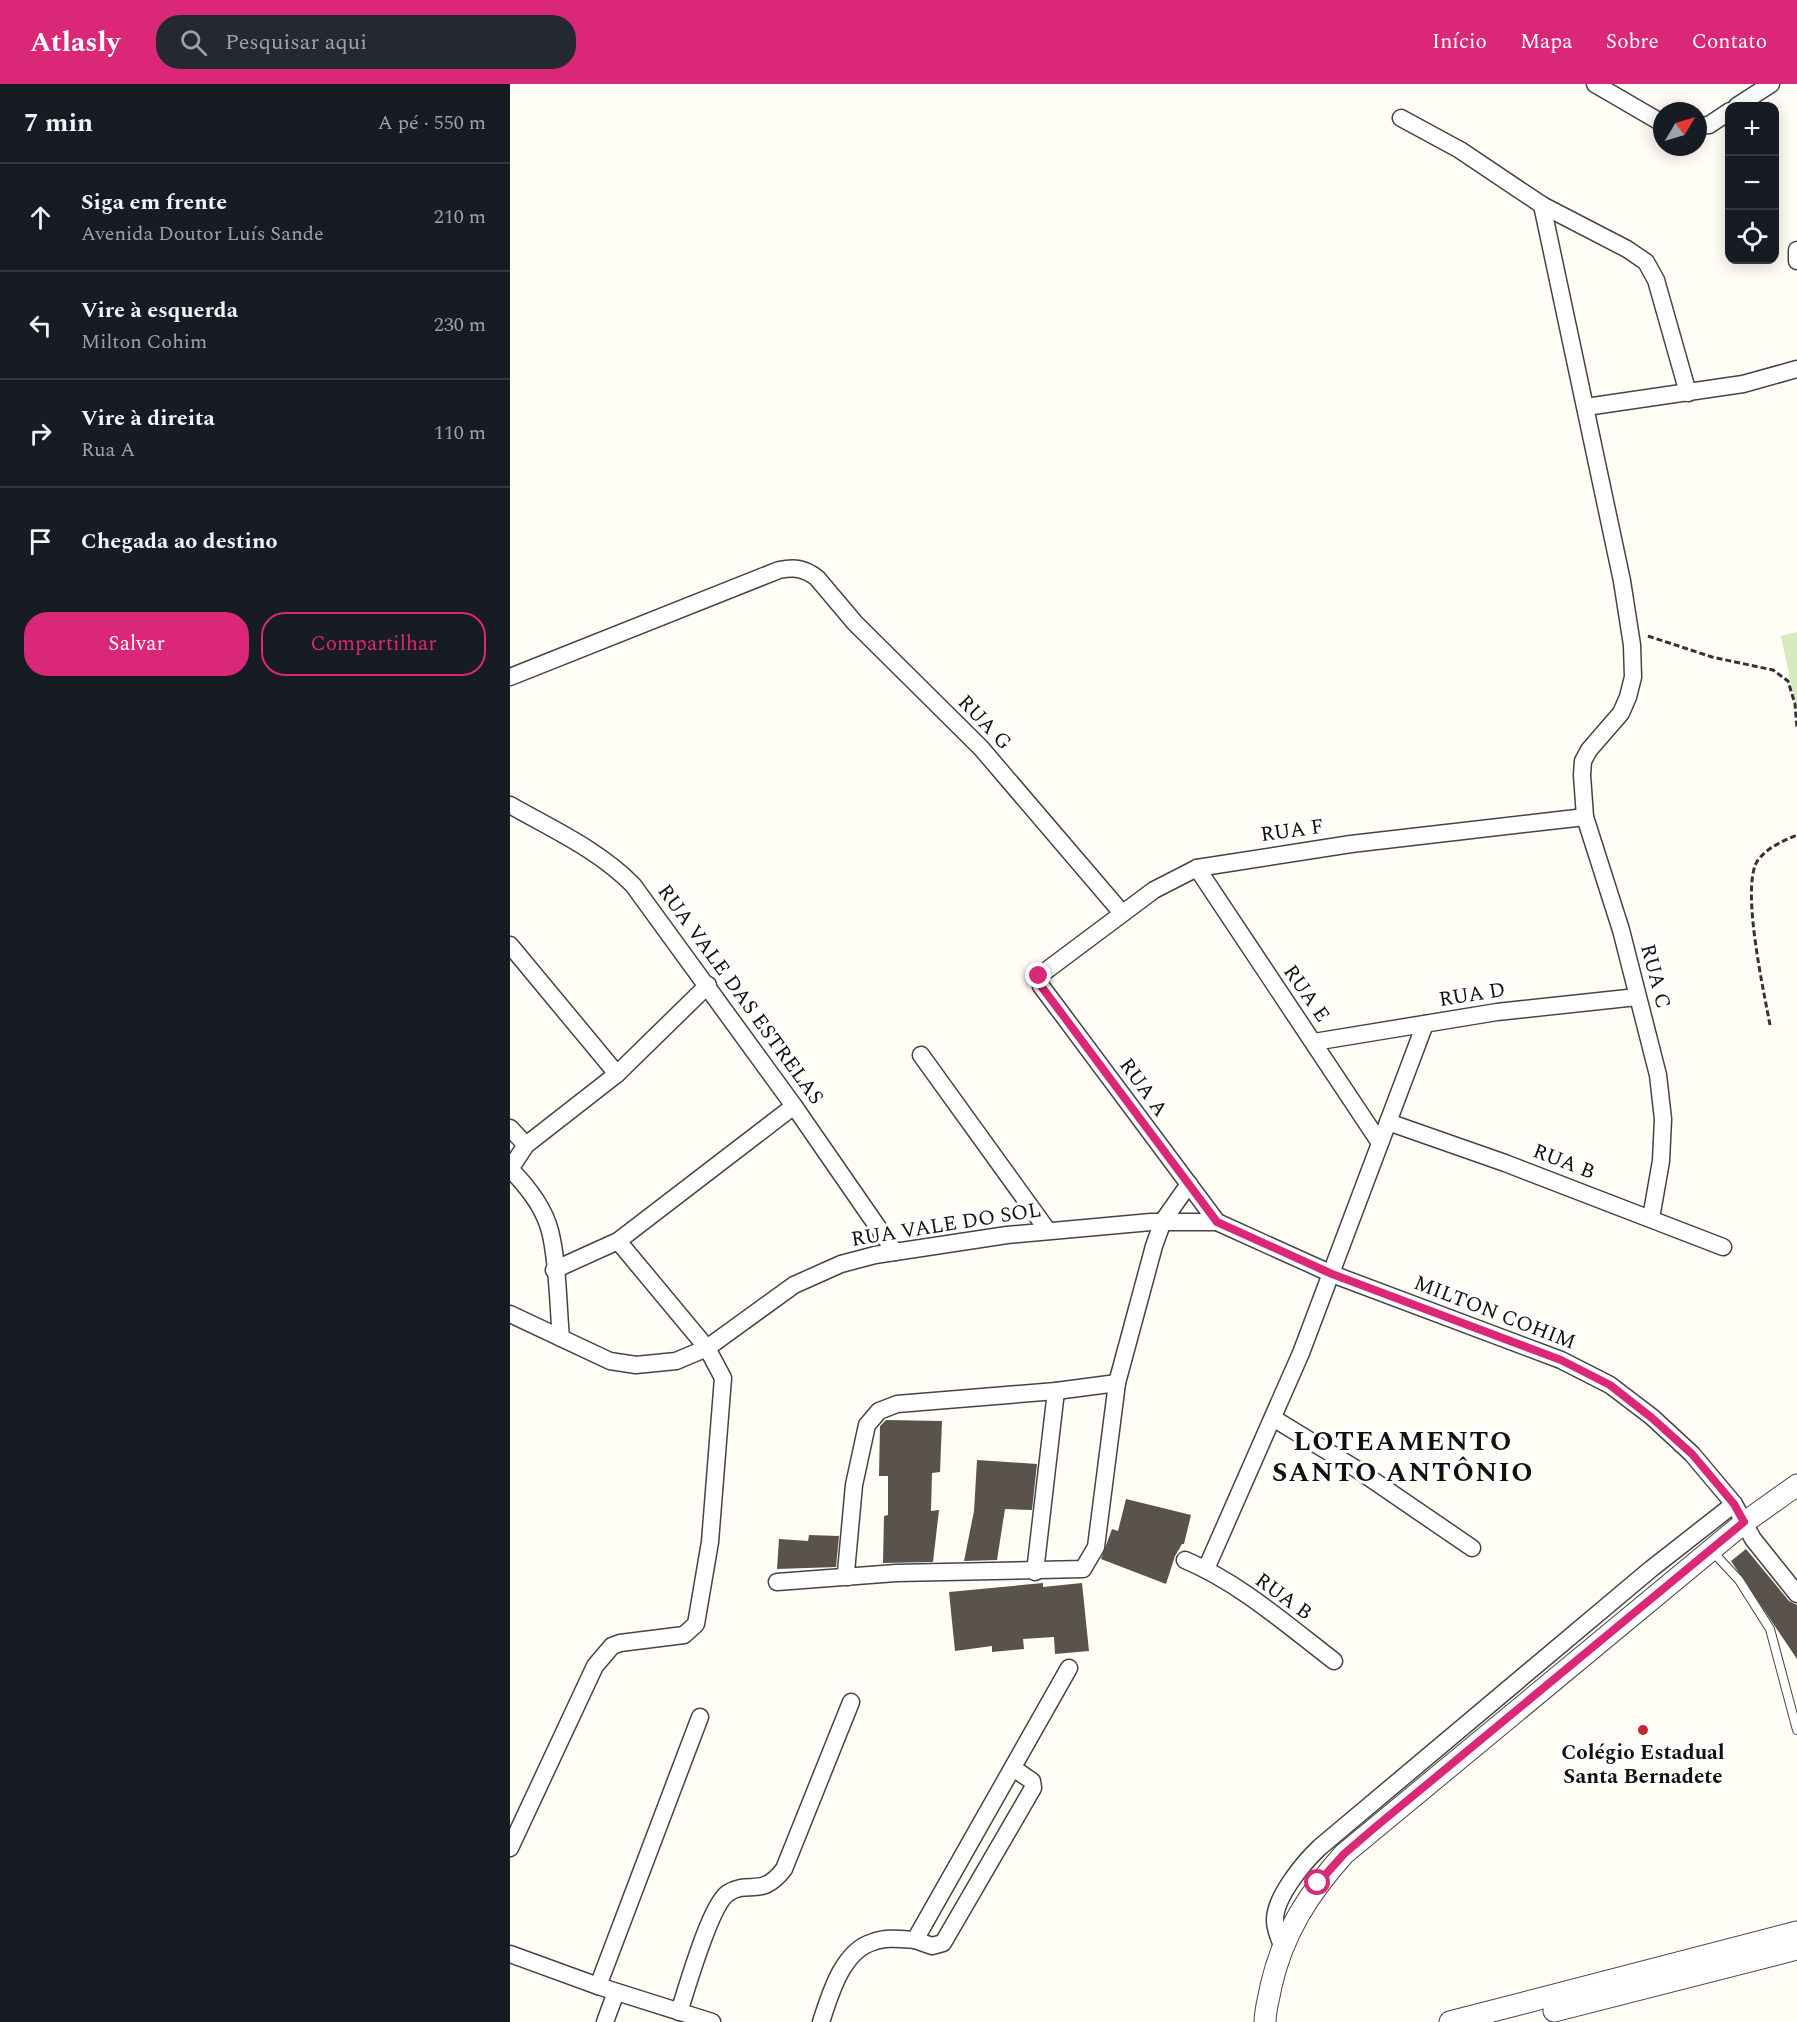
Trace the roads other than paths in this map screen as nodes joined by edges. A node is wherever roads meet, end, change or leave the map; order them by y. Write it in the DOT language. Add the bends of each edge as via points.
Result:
graph roads {
  1 [pos="1595,84"];
  2 [pos="1771,84"];
  3 [pos="1743,102"];
  4 [pos="1725,114"];
  5 [pos="1401,118"];
  6 [pos="1653,118"];
  7 [pos="1707,125"];
  8 [pos="1542,205"];
  9 [pos="1797,250"];
  10 [pos="1797,261"];
  11 [pos="1797,369"];
  12 [pos="1688,393"];
  13 [pos="1586,407"];
  14 [pos="510,677"];
  15 [pos="510,804"];
  16 [pos="1585,818"];
  17 [pos="1197,868"];
  18 [pos="1122,913"];
  19 [pos="510,945"];
  20 [pos="1039,976"];
  21 [pos="708,985"];
  22 [pos="1637,997"];
  23 [pos="1425,1024"];
  24 [pos="1314,1042"];
  25 [pos="921,1055"];
  26 [pos="617,1074"];
  27 [pos="794,1106"];
  28 [pos="1388,1122"];
  29 [pos="510,1128"];
  30 [pos="1380,1143"];
  31 [pos="526,1145"];
  32 [pos="510,1169"];
  33 [pos="1189,1184"];
  34 [pos="1651,1218"];
  35 [pos="1164,1221"];
  36 [pos="1217,1222"];
  37 [pos="1048,1231"];
  38 [pos="618,1241"];
  39 [pos="1723,1247"];
  40 [pos="895,1252"];
  41 [pos="554,1270"];
  42 [pos="1332,1274"];
  43 [pos="510,1314"];
  44 [pos="561,1338"];
  45 [pos="707,1348"];
  46 [pos="1117,1383"];
  47 [pos="1056,1391"];
  48 [pos="1273,1418"];
  49 [pos="1797,1485"];
  50 [pos="1739,1513"];
  51 [pos="1472,1548"];
  52 [pos="1712,1551"];
  53 [pos="1185,1560"];
  54 [pos="1206,1569"];
  55 [pos="1035,1572"];
  56 [pos="848,1577"];
  57 [pos="777,1582"];
  58 [pos="1797,1594"];
  59 [pos="1334,1661"];
  60 [pos="1069,1668"];
  61 [pos="851,1702"];
  62 [pos="700,1717"];
  63 [pos="1797,1730"];
  64 [pos="1013,1768"];
  65 [pos="510,1848"];
  66 [pos="1797,1932"];
  67 [pos="915,1940"];
  68 [pos="1283,1948"];
  69 [pos="1797,1949"];
  70 [pos="510,1954"];
  71 [pos="1711,1963"];
  72 [pos="598,1986"];
  73 [pos="616,1992"];
  74 [pos="679,2012"];
  75 [pos="1525,2014"];
  76 [pos="606,2022"];
  77 [pos="711,2022"];
  78 [pos="821,2022"];
  79 [pos="1265,2022"];
  80 [pos="1450,2022"];
  1 -- 6 [label="street"];
  2 -- 3 [label="street"];
  4 -- 7 [label="street"];
  5 -- 8 [label="street" via="1460,150"];
  8 -- 12 [label="street" via="1646,262 1656,280"];
  8 -- 13 [label="street"];
  9 -- 10 [label="street"];
  11 -- 12 [label="street" via="1743,384"];
  12 -- 13 [label="street"];
  13 -- 16 [label="street, RUA C" via="1623,581 1633,677 1621,713 1583,761"];
  14 -- 18 [label="street, RUA G" via="779,570 807,571 981,748"];
  15 -- 21 [label="street, RUA VALE DAS ESTRELAS" via="618,869"];
  16 -- 17 [label="street, RUA F" via="1351,844"];
  16 -- 22 [label="street, RUA C" via="1621,930"];
  17 -- 18 [label="street, RUA F" via="1154,890"];
  17 -- 24 [label="street, RUA E"];
  18 -- 20 [label="street, RUA F"];
  19 -- 26 [label="street"];
  20 -- 33 [label="street, RUA A" via="1041,986"];
  21 -- 26 [label="street"];
  21 -- 27 [label="street, RUA VALE DAS ESTRELAS"];
  22 -- 23 [label="street, RUA D"];
  22 -- 34 [label="street, RUA C" via="1658,1075 1663,1119 1661,1161"];
  23 -- 24 [label="street, RUA D"];
  23 -- 28 [label="street"];
  24 -- 30 [label="street, RUA E"];
  25 -- 37 [label="street"];
  26 -- 31 [label="street"];
  27 -- 38 [label="street"];
  27 -- 40 [label="street, RUA VALE DAS ESTRELAS"];
  28 -- 30 [label="street"];
  28 -- 34 [label="street, RUA B"];
  29 -- 31 [label="street"];
  30 -- 42 [label="street"];
  31 -- 32 [label="street"];
  32 -- 41 [label="street" via="523,1182 550,1230"];
  33 -- 35 [label="street"];
  33 -- 36 [label="street, RUA A"];
  34 -- 39 [label="street, RUA B"];
  35 -- 36 [label="street, RUA VALE DO SOL"];
  35 -- 37 [label="street, RUA VALE DO SOL"];
  35 -- 46 [label="street"];
  36 -- 42 [label="street, MILTON COHIM"];
  37 -- 40 [label="street, RUA VALE DO SOL"];
  38 -- 41 [label="street"];
  38 -- 45 [label="street"];
  40 -- 45 [label="street, RUA VALE DO SOL" via="841,1264 794,1285"];
  41 -- 44 [label="street"];
  42 -- 48 [label="street"];
  42 -- 50 [label="street, MILTON COHIM" via="1561,1360 1610,1385 1692,1454"];
  43 -- 44 [label="street, RUA VALE DO SOL"];
  44 -- 45 [label="street, RUA VALE DO SOL" via="610,1361 636,1365 676,1361"];
  45 -- 65 [label="street" via="723,1378 710,1542 698,1622 684,1635 620,1643 602,1656"];
  46 -- 47 [label="street"];
  46 -- 55 [label="street" via="1092,1557 1083,1569"];
  47 -- 55 [label="street"];
  47 -- 56 [label="street" via="897,1404 871,1418 854,1485"];
  48 -- 51 [label="street"];
  48 -- 54 [label="street"];
  49 -- 50 [label="street"];
  50 -- 52 [label="street"];
  50 -- 58 [label="street, MILTON COHIM" via="1753,1539"];
  50 -- 68 [label="street" via="1651,1569 1320,1846 1301,1868 1277,1908 1276,1930"];
  52 -- 63 [label="lane" via="1739,1580 1770,1629"];
  52 -- 68 [label="street" via="1344,1854 1299,1912"];
  53 -- 54 [label="street, RUA B"];
  54 -- 59 [label="street, RUA B"];
  55 -- 56 [label="street"];
  56 -- 57 [label="street"];
  60 -- 64 [label="street"];
  61 -- 74 [label="street" via="784,1869 771,1885 729,1892 722,1899"];
  62 -- 72 [label="street"];
  64 -- 67 [label="street"];
  64 -- 67 [label="street" via="1032,1781 1033,1788 1000,1847 943,1943 932,1946"];
  66 -- 71 [label="street"];
  67 -- 78 [label="street" via="871,1942 856,1952 842,1970"];
  68 -- 79 [label="street"];
  69 -- 71 [label="street"];
  70 -- 72 [label="street"];
  71 -- 75 [label="street"];
  72 -- 73 [label="street"];
  73 -- 74 [label="street"];
  73 -- 76 [label="street"];
  74 -- 77 [label="street"];
  75 -- 80 [label="street"];
}
